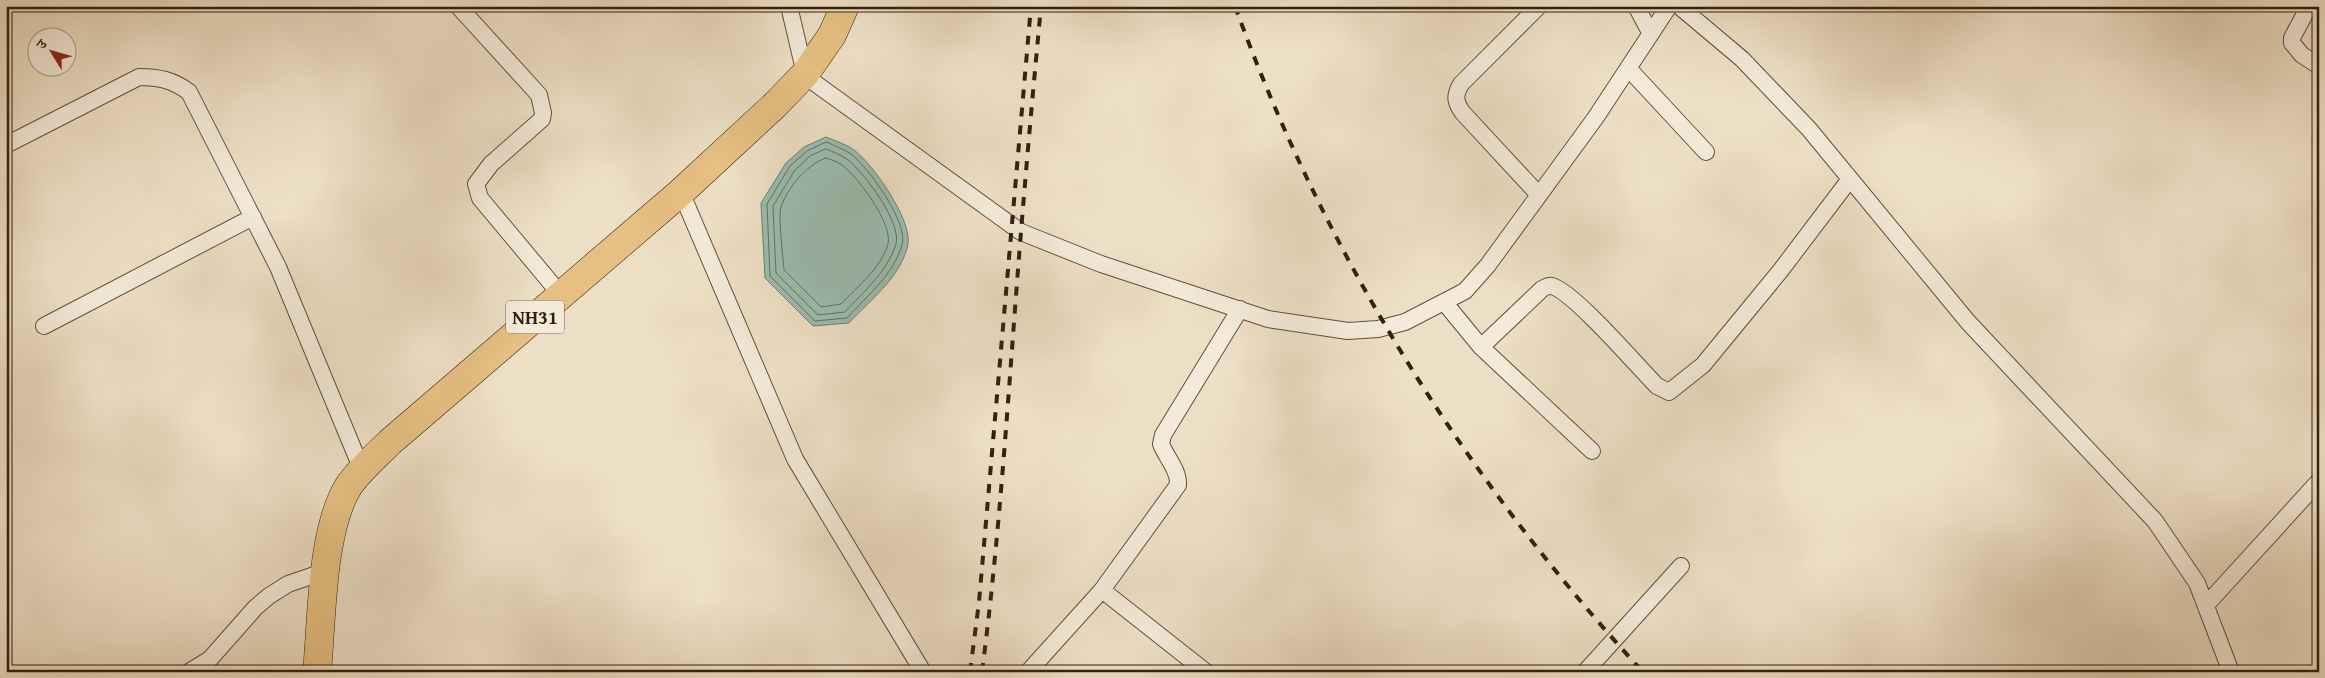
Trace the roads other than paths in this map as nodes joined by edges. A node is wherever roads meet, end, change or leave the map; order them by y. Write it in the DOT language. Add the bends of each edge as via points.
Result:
graph roads {
  1 [pos="458,6"];
  2 [pos="789,6"];
  3 [pos="845,6"];
  4 [pos="1540,6"];
  5 [pos="1636,6"];
  6 [pos="1669,6"];
  7 [pos="1679,6"];
  8 [pos="2309,6"];
  9 [pos="1651,34"];
  10 [pos="2319,66"];
  11 [pos="1628,68"];
  12 [pos="805,74"];
  13 [pos="6,144"];
  14 [pos="1706,152"];
  15 [pos="1850,179"];
  16 [pos="681,192"];
  17 [pos="1539,195"];
  18 [pos="253,216"];
  19 [pos="561,295"];
  20 [pos="1444,302"];
  21 [pos="1240,310"];
  22 [pos="44,326"];
  23 [pos="1482,347"];
  24 [pos="1592,451"];
  25 [pos="362,470"];
  26 [pos="2319,481"];
  27 [pos="1681,566"];
  28 [pos="326,571"];
  29 [pos="1102,590"];
  30 [pos="2206,604"];
  31 [pos="189,672"];
  32 [pos="317,672"];
  33 [pos="923,672"];
  34 [pos="1028,672"];
  35 [pos="1206,672"];
  36 [pos="1585,672"];
  37 [pos="2231,672"];
  1 -- 19 [label="street" via="539,95 542,119 491,164 476,184 480,198"];
  2 -- 12 [label="street"];
  3 -- 12 [label="highway, NH31" via="832,35"];
  4 -- 17 [label="street" via="1461,84 1455,102"];
  5 -- 9 [label="street"];
  6 -- 9 [label="street"];
  7 -- 15 [label="street" via="1742,59 1809,129"];
  8 -- 10 [label="street" via="2292,43 2302,55"];
  9 -- 11 [label="street"];
  11 -- 14 [label="street"];
  11 -- 17 [label="street"];
  12 -- 16 [label="highway, NH31"];
  12 -- 21 [label="street" via="1012,228 1092,261"];
  13 -- 18 [label="street" via="139,78 160,77 189,92"];
  15 -- 23 [label="street" via="1703,365 1669,392 1657,386 1584,310 1555,287 1542,289"];
  15 -- 30 [label="street" via="1968,322 2155,521 2197,583"];
  16 -- 19 [label="highway, NH31"];
  16 -- 33 [label="street" via="795,459"];
  17 -- 20 [label="street" via="1488,265 1465,290"];
  18 -- 22 [label="street"];
  18 -- 25 [label="street" via="278,267"];
  19 -- 25 [label="highway, NH31" via="390,442"];
  20 -- 21 [label="street" via="1406,322 1378,329 1348,331 1268,319"];
  20 -- 23 [label="street"];
  21 -- 29 [label="street" via="1163,435 1161,444 1176,471 1178,485"];
  23 -- 24 [label="street"];
  25 -- 28 [label="highway, NH31" via="340,504"];
  26 -- 30 [label="street"];
  27 -- 36 [label="street"];
  28 -- 31 [label="street" via="288,584 268,596 210,659"];
  28 -- 32 [label="highway, NH31"];
  29 -- 34 [label="street"];
  29 -- 35 [label="street"];
  30 -- 37 [label="street"];
}
